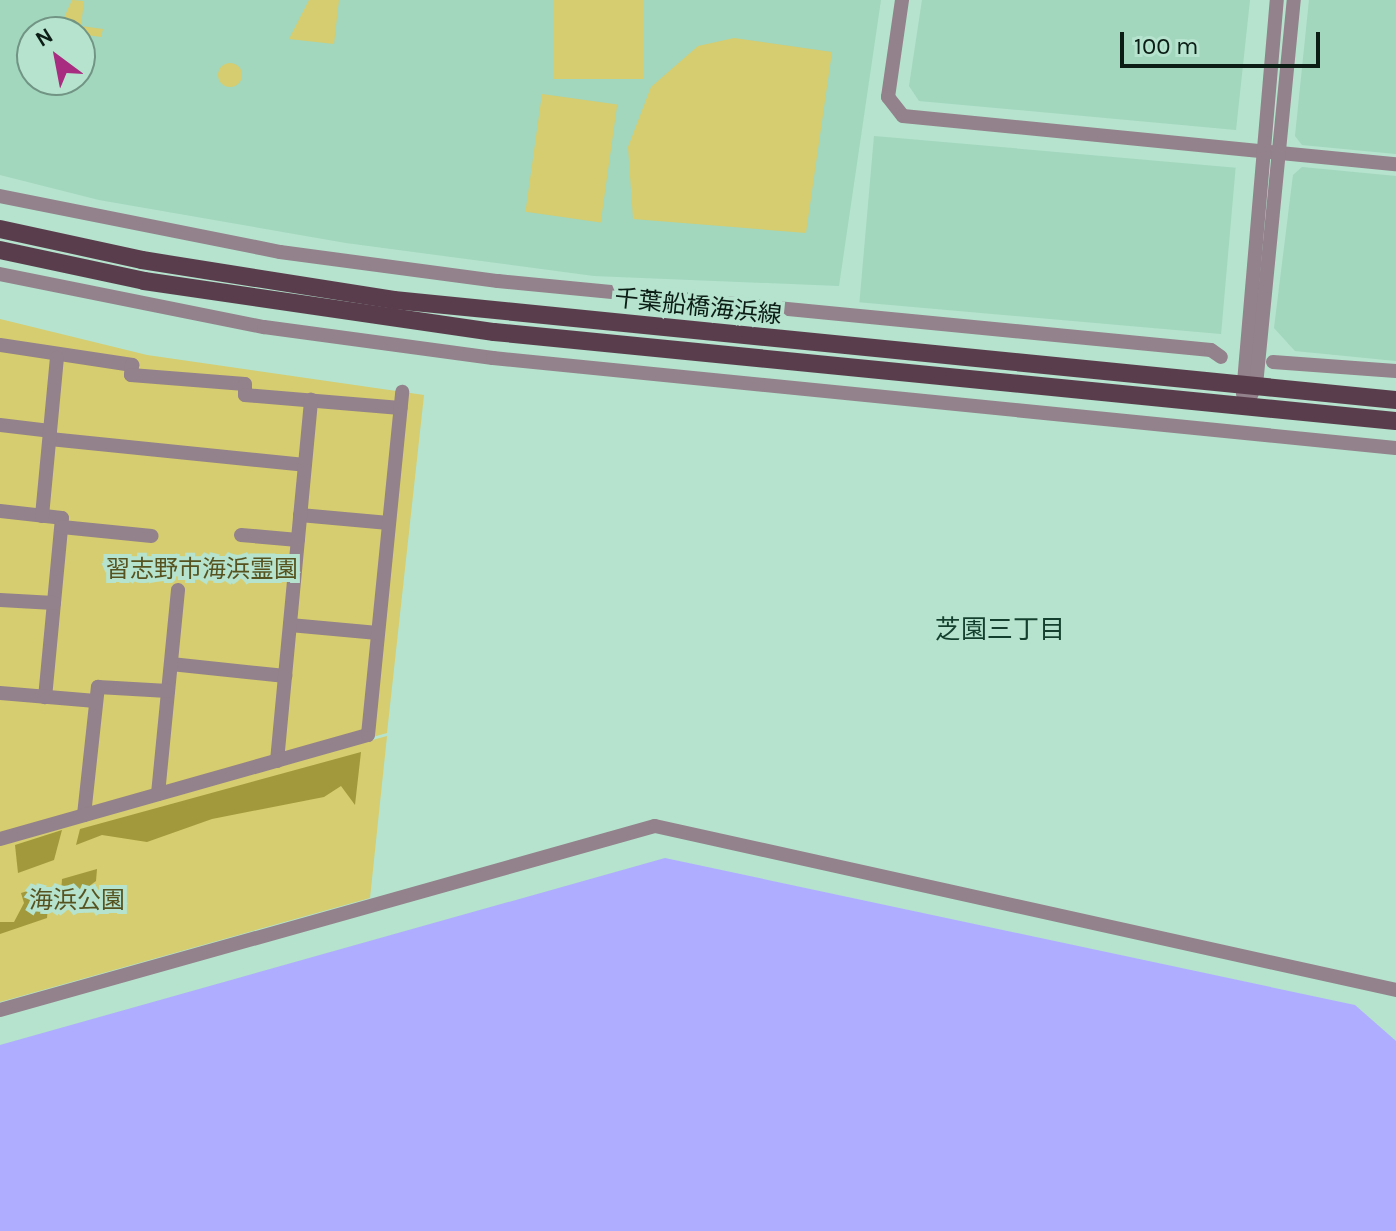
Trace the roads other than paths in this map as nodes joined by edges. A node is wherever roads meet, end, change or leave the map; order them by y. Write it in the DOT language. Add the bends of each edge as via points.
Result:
graph roads {
  1 [pos="902,0"];
  2 [pos="1277,0"];
  3 [pos="1294,0"];
  4 [pos="1271,152"];
  5 [pos="1396,164"];
  6 [pos="0,196"];
  7 [pos="0,229"];
  8 [pos="0,250"];
  9 [pos="0,274"];
  10 [pos="0,345"];
  11 [pos="1221,357"];
  12 [pos="57,358"];
  13 [pos="1273,362"];
  14 [pos="1396,371"];
  15 [pos="1248,384"];
  16 [pos="402,392"];
  17 [pos="311,400"];
  18 [pos="1396,400"];
  19 [pos="1246,406"];
  20 [pos="400,408"];
  21 [pos="1396,421"];
  22 [pos="0,425"];
  23 [pos="50,435"];
  24 [pos="1396,448"];
  25 [pos="305,465"];
  26 [pos="0,511"];
  27 [pos="300,515"];
  28 [pos="42,516"];
  29 [pos="389,523"];
  30 [pos="62,527"];
  31 [pos="241,535"];
  32 [pos="152,536"];
  33 [pos="298,540"];
  34 [pos="178,590"];
  35 [pos="0,600"];
  36 [pos="54,603"];
  37 [pos="290,625"];
  38 [pos="378,633"];
  39 [pos="171,664"];
  40 [pos="285,676"];
  41 [pos="168,691"];
  42 [pos="0,693"];
  43 [pos="45,697"];
  44 [pos="96,701"];
  45 [pos="277,761"];
  46 [pos="158,794"];
  47 [pos="84,815"];
  48 [pos="0,839"];
  49 [pos="1396,990"];
  50 [pos="0,1010"];
  1 -- 4 [label="street" via="888,97 903,116"];
  2 -- 4 [label="street"];
  3 -- 4 [label="street"];
  4 -- 5 [label="street"];
  4 -- 15 [label="street"];
  6 -- 11 [label="street" via="280,252 482,279 1211,350"];
  7 -- 15 [label="main road, 千葉船橋海浜線" via="142,260 408,301"];
  8 -- 19 [label="main road, 千葉船橋海浜線" via="144,281 494,332"];
  9 -- 24 [label="street" via="264,327 493,358"];
  10 -- 12 [label="street" via="57,351"];
  12 -- 17 [label="street"];
  12 -- 23 [label="street"];
  13 -- 14 [label="street"];
  15 -- 18 [label="main road, 千葉船橋海浜線"];
  15 -- 19 [label="street"];
  16 -- 20 [label="street"];
  17 -- 20 [label="street"];
  17 -- 25 [label="street"];
  19 -- 21 [label="main road, 千葉船橋海浜線"];
  20 -- 29 [label="street"];
  22 -- 23 [label="street"];
  23 -- 25 [label="street"];
  23 -- 28 [label="street"];
  25 -- 27 [label="street"];
  26 -- 28 [label="street"];
  27 -- 29 [label="street"];
  27 -- 33 [label="street"];
  28 -- 30 [label="street" via="62,518"];
  29 -- 38 [label="street"];
  30 -- 32 [label="street"];
  30 -- 36 [label="street"];
  31 -- 33 [label="street"];
  33 -- 37 [label="street"];
  34 -- 39 [label="street"];
  35 -- 36 [label="street"];
  36 -- 43 [label="street"];
  37 -- 38 [label="street"];
  37 -- 40 [label="street"];
  38 -- 45 [label="street" via="368,735"];
  39 -- 40 [label="street"];
  39 -- 41 [label="street"];
  40 -- 45 [label="street"];
  41 -- 44 [label="street" via="98,687"];
  41 -- 46 [label="street"];
  42 -- 43 [label="street"];
  43 -- 44 [label="street"];
  44 -- 47 [label="street"];
  45 -- 46 [label="street"];
  46 -- 47 [label="street"];
  47 -- 48 [label="street"];
  49 -- 50 [label="street" via="655,826"];
}
